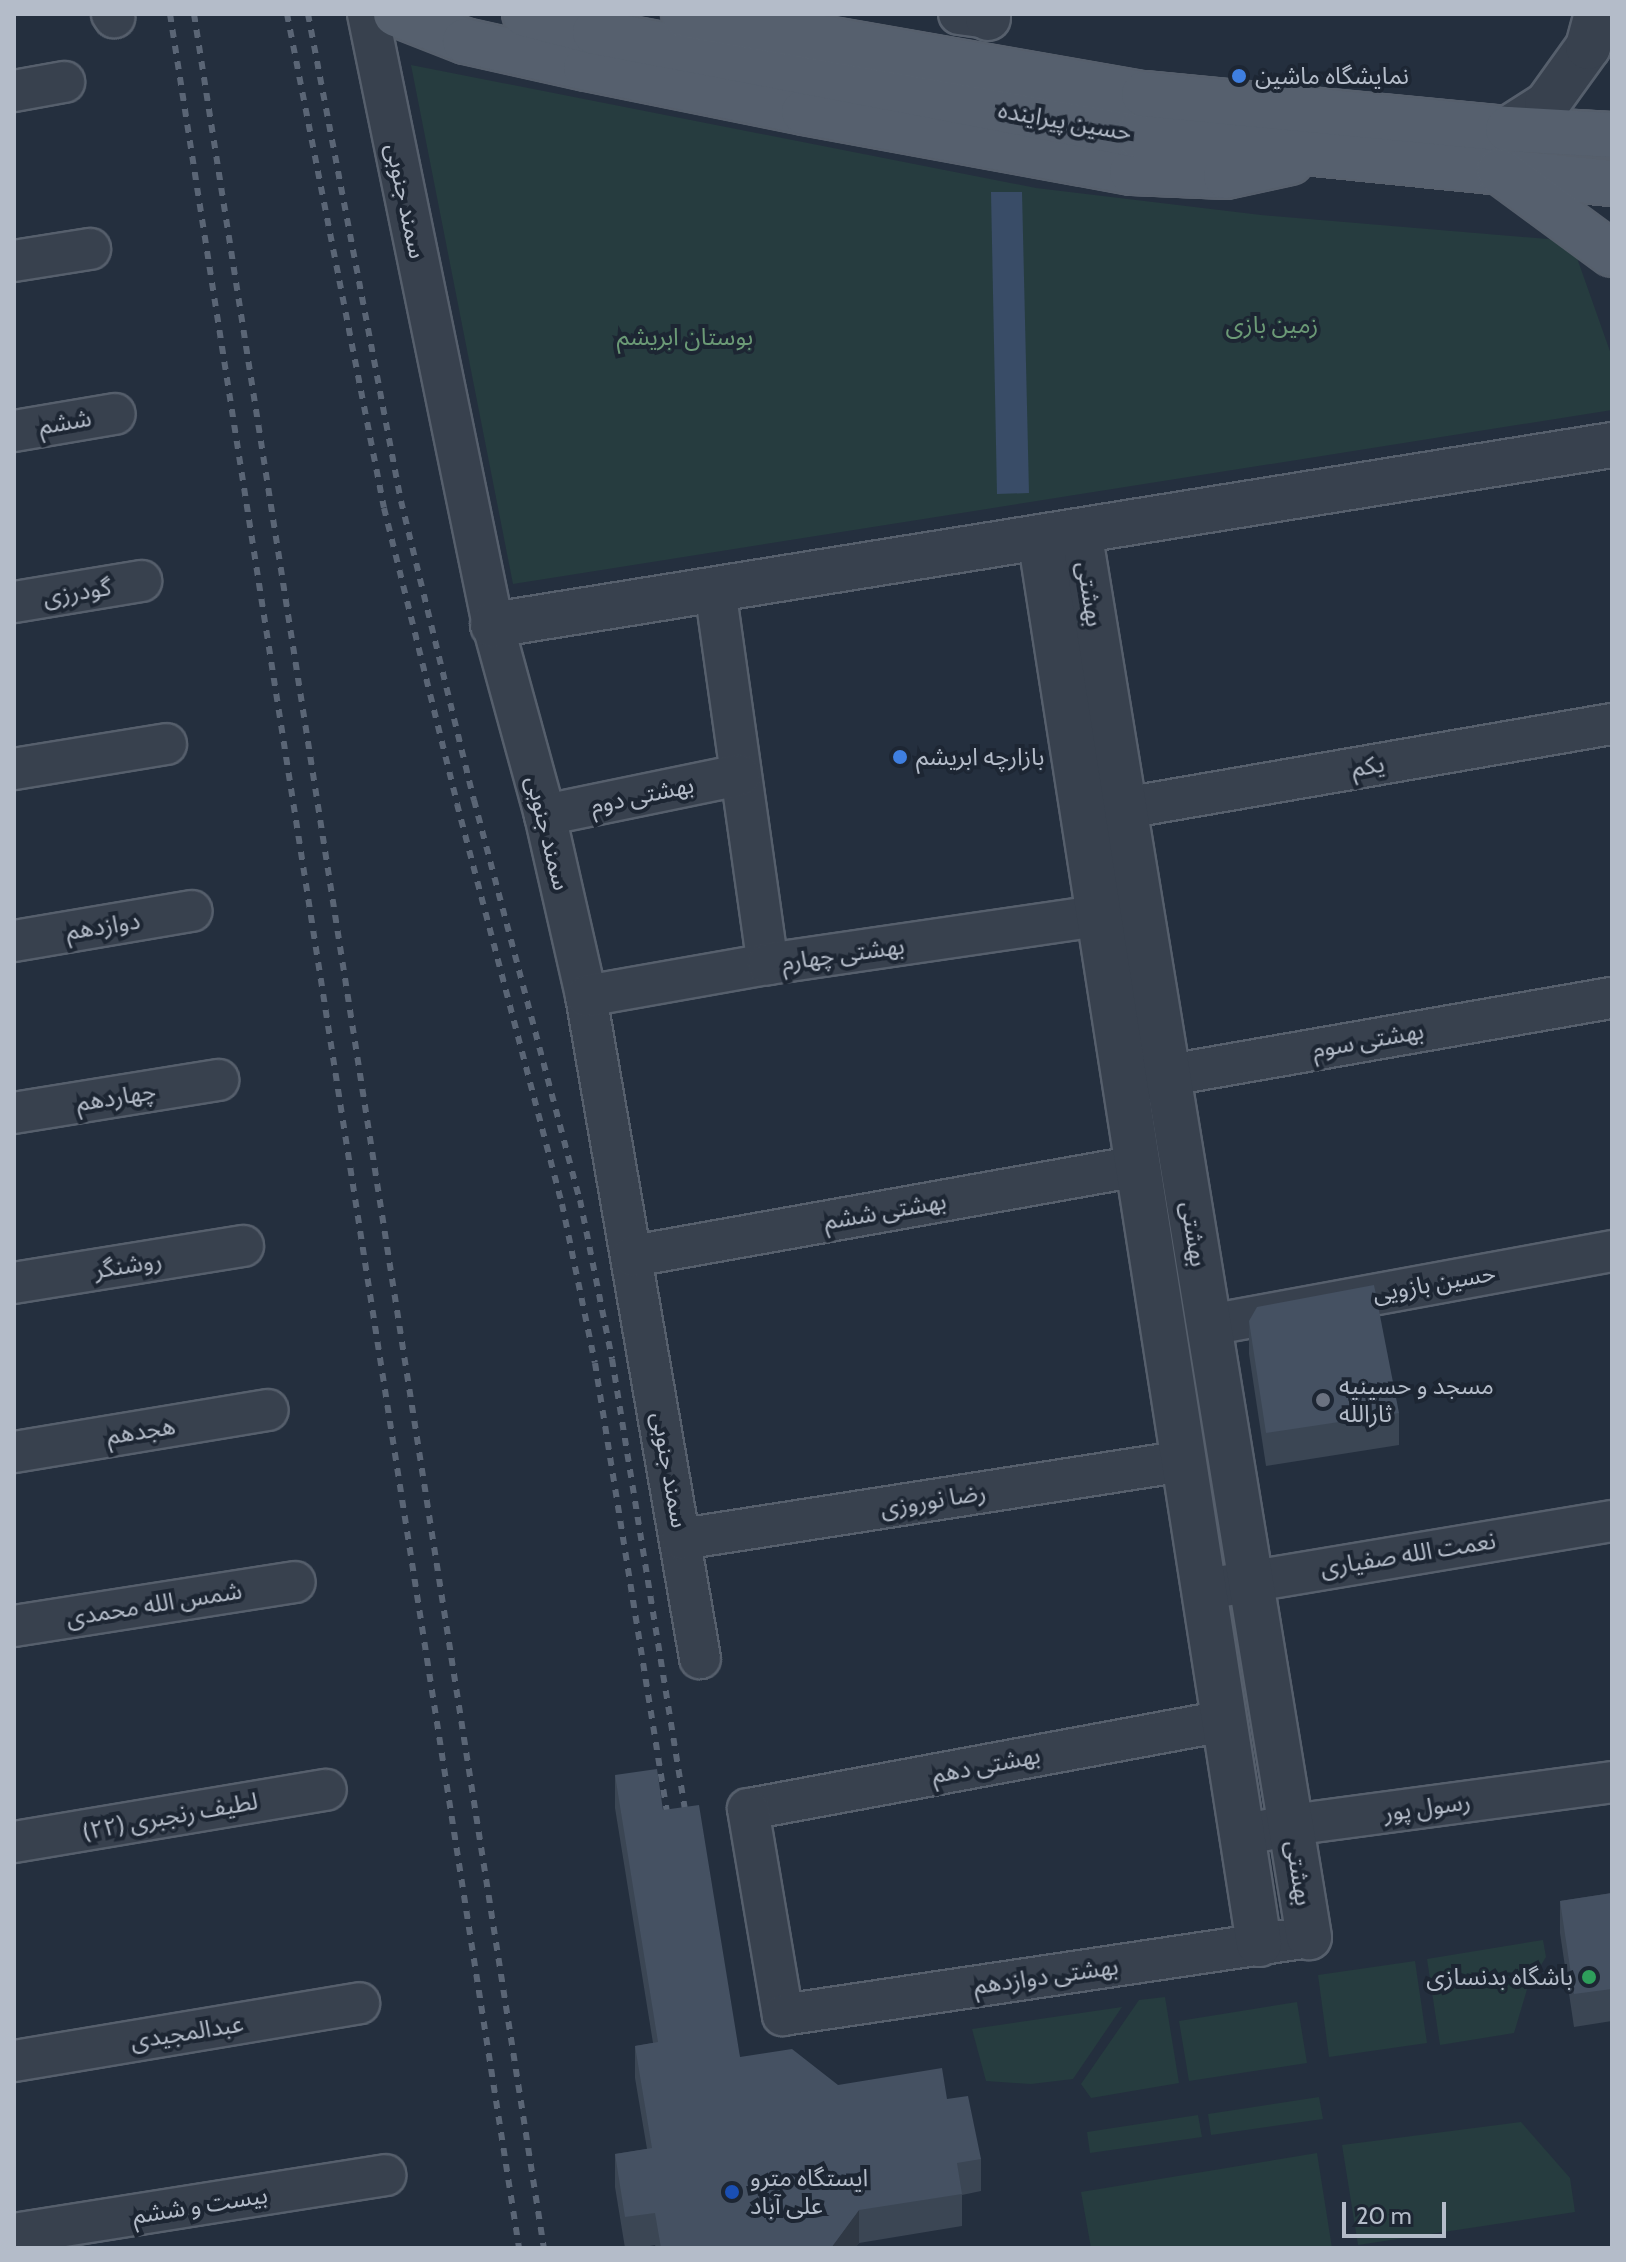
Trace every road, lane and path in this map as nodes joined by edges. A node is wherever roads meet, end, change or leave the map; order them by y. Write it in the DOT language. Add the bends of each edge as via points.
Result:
graph roads {
  1 [pos="368,14"];
  2 [pos="396,14"];
  3 [pos="525,14"];
  4 [pos="684,14"];
  5 [pos="1597,14"];
  6 [pos="64,82"];
  7 [pos="14,91"];
  8 [pos="1604,135"];
  9 [pos="1503,150"];
  10 [pos="1326,154"];
  11 [pos="1612,183"];
  12 [pos="90,249"];
  13 [pos="1612,254"];
  14 [pos="14,261"];
  15 [pos="115,414"];
  16 [pos="14,431"];
  17 [pos="1612,445"];
  18 [pos="1060,534"];
  19 [pos="141,581"];
  20 [pos="715,589"];
  21 [pos="14,602"];
  22 [pos="493,625"];
  23 [pos="1612,724"];
  24 [pos="166,744"];
  25 [pos="14,769"];
  26 [pos="740,775"];
  27 [pos="1125,808"];
  28 [pos="545,815"];
  29 [pos="191,911"];
  30 [pos="1099,916"];
  31 [pos="14,941"];
  32 [pos="768,964"];
  33 [pos="586,996"];
  34 [pos="1612,998"];
  35 [pos="1168,1074"];
  36 [pos="218,1080"];
  37 [pos="1125,1083"];
  38 [pos="14,1113"];
  39 [pos="1138,1166"];
  40 [pos="243,1246"];
  41 [pos="1612,1251"];
  42 [pos="633,1256"];
  43 [pos="14,1283"];
  44 [pos="1209,1325"];
  45 [pos="268,1410"];
  46 [pos="14,1452"];
  47 [pos="1184,1461"];
  48 [pos="1612,1521"];
  49 [pos="682,1539"];
  50 [pos="1251,1580"];
  51 [pos="295,1582"];
  52 [pos="1204,1590"];
  53 [pos="14,1626"];
  54 [pos="700,1658"];
  55 [pos="1224,1721"];
  56 [pos="1612,1782"];
  57 [pos="326,1790"];
  58 [pos="1291,1825"];
  59 [pos="1242,1835"];
  60 [pos="14,1842"];
  61 [pos="1309,1937"];
  62 [pos="1259,1944"];
  63 [pos="359,2003"];
  64 [pos="783,2015"];
  65 [pos="14,2061"];
  66 [pos="385,2175"];
  67 [pos="14,2234"];
  1 -- 22 [label="street, سمند جنوبی"];
  2 -- 10 [label="main road" via="465,41 586,68 1132,172 1226,176"];
  3 -- 10 [label="main road, حسین پیراینده" via="595,32 1137,135"];
  4 -- 9 [label="main road, حسین پیراینده"];
  5 -- 9 [label="street" via="1588,47 1547,104"];
  6 -- 7 [label="street"];
  8 -- 9 [label="main road, حسین پیراینده"];
  8 -- 11 [label="main road"];
  9 -- 10 [label="main road, حسین پیراینده"];
  9 -- 11 [label="main road, حسین پیراینده"];
  9 -- 13 [label="main road"];
  12 -- 14 [label="street"];
  15 -- 16 [label="street, ششم"];
  17 -- 18 [label="street, بهشتی"];
  18 -- 20 [label="street, بهشتی"];
  18 -- 27 [label="street, بهشتی"];
  18 -- 30 [label="street"];
  19 -- 21 [label="street, گودرزی"];
  20 -- 22 [label="street, بهشتی"];
  20 -- 26 [label="street"];
  22 -- 28 [label="street, سمند جنوبی"];
  23 -- 27 [label="street, یکم"];
  24 -- 25 [label="street"];
  26 -- 28 [label="street, بهشتی دوم"];
  26 -- 32 [label="street"];
  27 -- 35 [label="street, بهشتی"];
  28 -- 33 [label="street, سمند جنوبی"];
  29 -- 31 [label="street, دوازدهم"];
  30 -- 32 [label="street, بهشتی چهارم"];
  30 -- 37 [label="street"];
  32 -- 33 [label="street, بهشتی چهارم"];
  33 -- 42 [label="street, سمند جنوبی"];
  34 -- 35 [label="street, بهشتی سوم"];
  35 -- 37 [label="street, بهشتی سوم"];
  35 -- 44 [label="street, بهشتی"];
  36 -- 38 [label="street, چهاردهم"];
  37 -- 39 [label="street"];
  39 -- 42 [label="street, بهشتی ششم"];
  39 -- 47 [label="street"];
  40 -- 43 [label="street, روشنگر"];
  41 -- 44 [label="street, حسین بازویی"];
  42 -- 49 [label="street, سمند جنوبی"];
  44 -- 50 [label="street, بهشتی"];
  45 -- 46 [label="street, هجدهم"];
  47 -- 49 [label="street, رضا نوروزی"];
  47 -- 52 [label="street"];
  48 -- 50 [label="street, نعمت الله صفیاری"];
  49 -- 54 [label="street, سمند جنوبی"];
  50 -- 52 [label="street, نعمت الله صفیاری"];
  50 -- 58 [label="street, بهشتی"];
  51 -- 53 [label="street, شمس الله محمدی"];
  52 -- 55 [label="street"];
  55 -- 59 [label="street"];
  55 -- 64 [label="street, بهشتی دهم" via="748,1809"];
  56 -- 58 [label="street, رسول پور"];
  57 -- 60 [label="street, لطیف رنجبری (۲۲)"];
  58 -- 59 [label="street, رسول پور"];
  58 -- 61 [label="street, بهشتی"];
  59 -- 62 [label="street"];
  61 -- 62 [label="street, بهشتی دوازدهم"];
  62 -- 64 [label="street, بهشتی دوازدهم"];
  63 -- 65 [label="street, عبدالمجیدی"];
  66 -- 67 [label="street, بیست و ششم"];
}
